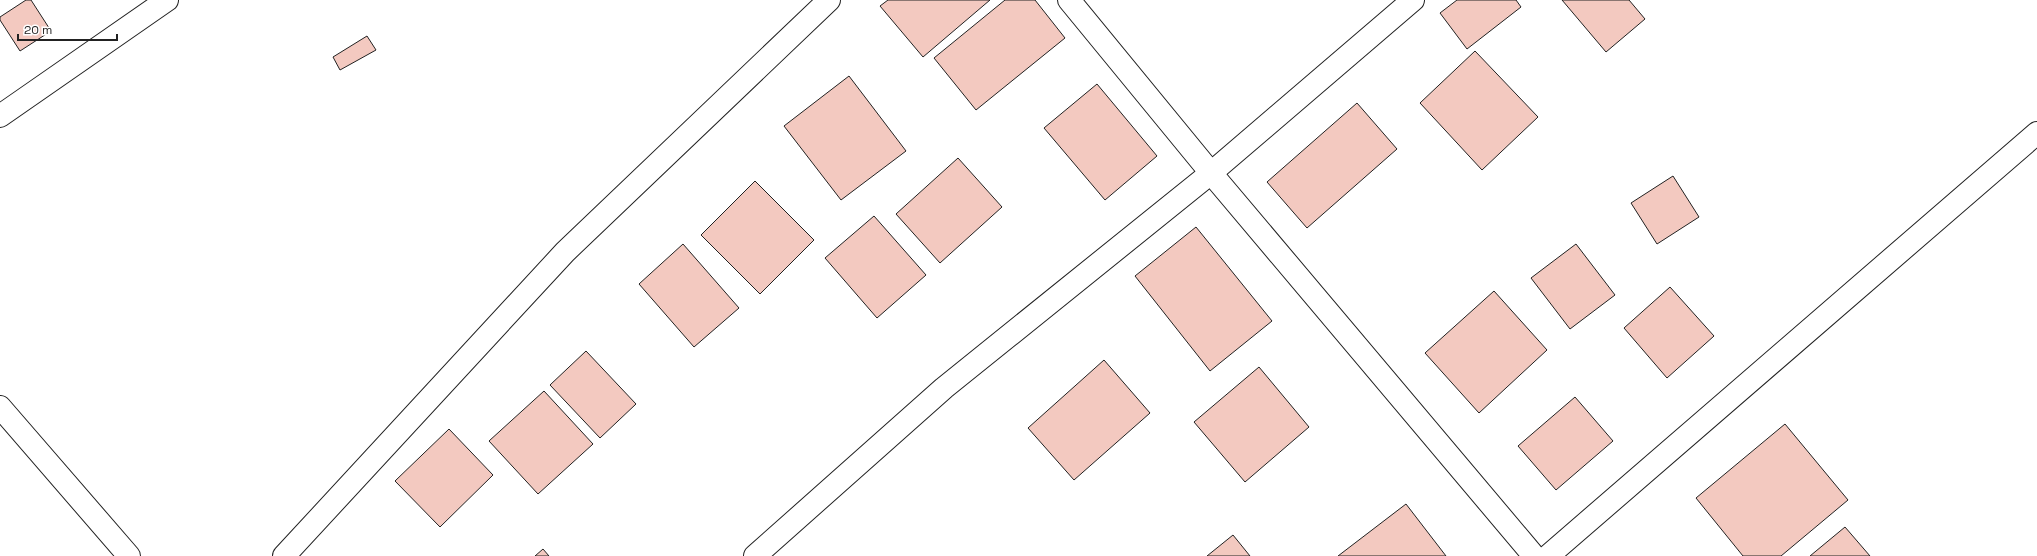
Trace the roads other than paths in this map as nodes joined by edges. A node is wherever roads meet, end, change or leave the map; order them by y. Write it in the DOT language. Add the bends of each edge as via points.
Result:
graph roads {
  1 [pos="166,0"];
  2 [pos="829,0"];
  3 [pos="1069,0"];
  4 [pos="1413,0"];
  5 [pos="0,116"];
  6 [pos="2037,133"];
  7 [pos="1211,173"];
  8 [pos="0,407"];
  9 [pos="129,556"];
  10 [pos="284,556"];
  11 [pos="755,556"];
  12 [pos="1534,556"];
  13 [pos="1548,556"];
  1 -- 5 [label="street"];
  2 -- 10 [label="street" via="564,252"];
  3 -- 7 [label="street"];
  4 -- 7 [label="street"];
  6 -- 13 [label="street"];
  7 -- 11 [label="street" via="944,388"];
  7 -- 12 [label="street"];
  8 -- 9 [label="street"];
}
